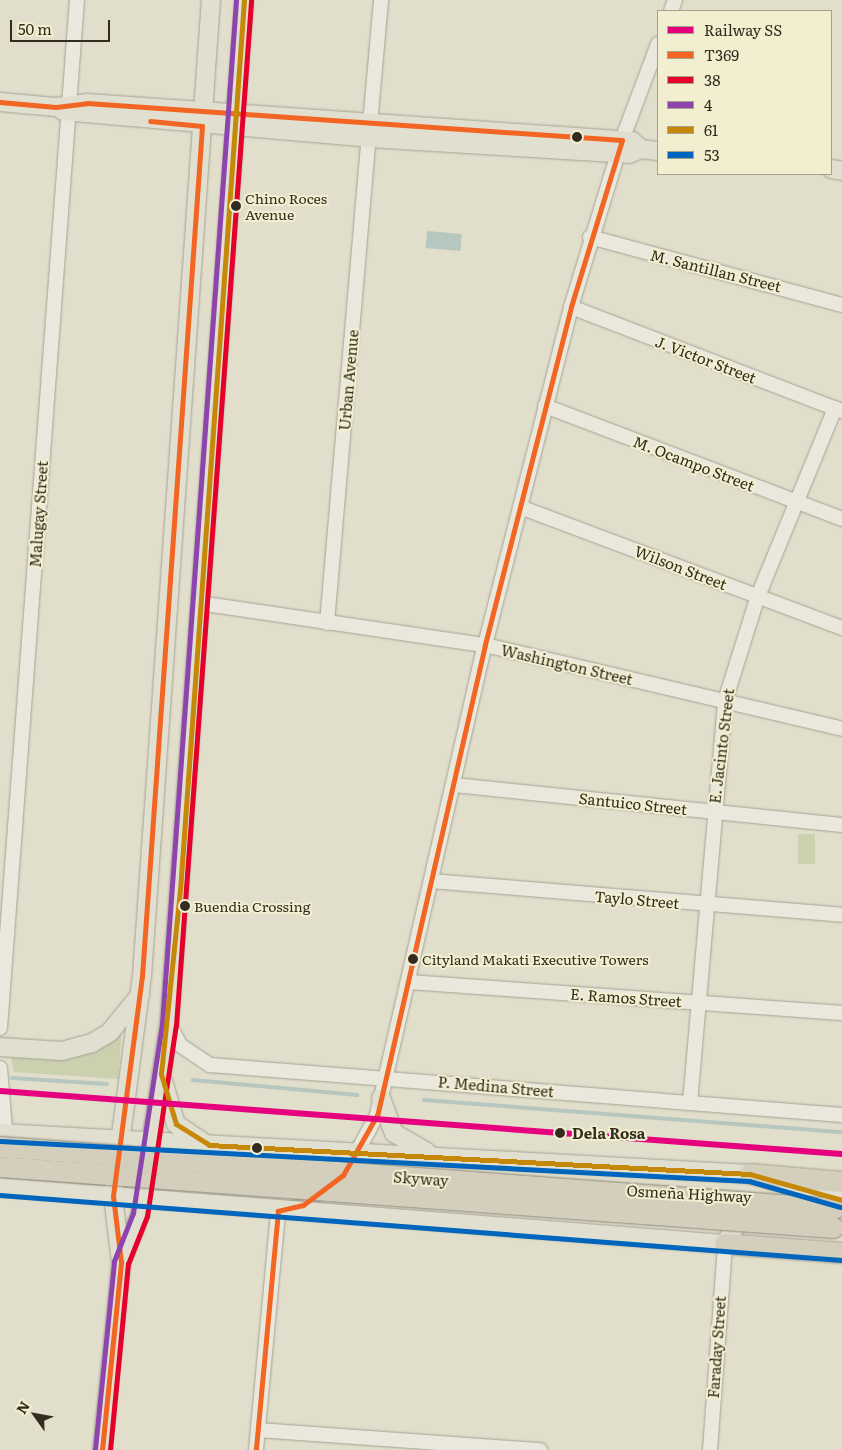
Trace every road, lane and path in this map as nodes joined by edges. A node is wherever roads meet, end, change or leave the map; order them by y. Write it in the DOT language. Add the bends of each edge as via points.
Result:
graph roads {
  1 [pos="77,0"];
  2 [pos="211,0"];
  3 [pos="244,0"];
  4 [pos="381,0"];
  5 [pos="657,47"];
  6 [pos="0,102"];
  7 [pos="64,108"];
  8 [pos="203,119"];
  9 [pos="234,121"];
  10 [pos="370,131"];
  11 [pos="620,147"];
  12 [pos="657,151"];
  13 [pos="590,237"];
  14 [pos="842,305"];
  15 [pos="571,307"];
  16 [pos="545,406"];
  17 [pos="838,410"];
  18 [pos="796,502"];
  19 [pos="520,507"];
  20 [pos="842,519"];
  21 [pos="758,596"];
  22 [pos="199,603"];
  23 [pos="327,623"];
  24 [pos="842,628"];
  25 [pos="485,646"];
  26 [pos="725,701"];
  27 [pos="842,729"];
  28 [pos="454,785"];
  29 [pos="713,811"];
  30 [pos="842,825"];
  31 [pos="432,881"];
  32 [pos="706,906"];
  33 [pos="842,915"];
  34 [pos="409,982"];
  35 [pos="141,994"];
  36 [pos="699,1002"];
  37 [pos="842,1013"];
  38 [pos="169,1024"];
  39 [pos="0,1028"];
  40 [pos="0,1047"];
  41 [pos="0,1068"];
  42 [pos="161,1074"];
  43 [pos="386,1076"];
  44 [pos="381,1098"];
  45 [pos="690,1103"];
  46 [pos="842,1115"];
  47 [pos="2,1138"];
  48 [pos="120,1140"];
  49 [pos="148,1142"];
  50 [pos="209,1146"];
  51 [pos="356,1154"];
  52 [pos="457,1159"];
  53 [pos="0,1167"];
  54 [pos="750,1174"];
  55 [pos="1,1187"];
  56 [pos="602,1188"];
  57 [pos="113,1196"];
  58 [pos="142,1198"];
  59 [pos="841,1198"];
  60 [pos="278,1211"];
  61 [pos="598,1217"];
  62 [pos="736,1226"];
  63 [pos="842,1228"];
  64 [pos="842,1234"];
  65 [pos="725,1244"];
  66 [pos="777,1248"];
  67 [pos="842,1253"];
  68 [pos="121,1262"];
  69 [pos="258,1430"];
  70 [pos="392,1444"];
  71 [pos="500,1448"];
  72 [pos="102,1450"];
  73 [pos="256,1450"];
  74 [pos="540,1450"];
  75 [pos="710,1450"];
  1 -- 7 [label="street, Malugay Street"];
  2 -- 8 [label="main road"];
  3 -- 9 [label="main road"];
  4 -- 10 [label="street, Urban Avenue"];
  5 -- 11 [label="street"];
  6 -- 7 [label="main road"];
  7 -- 8 [label="main road"];
  7 -- 39 [label="street, Malugay Street"];
  8 -- 9 [label="main road"];
  8 -- 35 [label="main road"];
  9 -- 10 [label="main road"];
  9 -- 22 [label="main road"];
  10 -- 11 [label="main road"];
  10 -- 23 [label="street, Urban Avenue"];
  11 -- 12 [label="main road" via="632,141 641,149"];
  11 -- 13 [label="street"];
  13 -- 14 [label="street, M. Santillan Street"];
  13 -- 15 [label="street"];
  15 -- 16 [label="street"];
  15 -- 17 [label="street, J. Victor Street"];
  16 -- 18 [label="street, M. Ocampo Street"];
  16 -- 19 [label="street"];
  17 -- 18 [label="street, E. Jacinto Street"];
  18 -- 20 [label="street, M. Ocampo Street"];
  18 -- 21 [label="street, E. Jacinto Street"];
  19 -- 21 [label="street, Wilson Street"];
  19 -- 25 [label="street"];
  21 -- 24 [label="street, Wilson Street"];
  21 -- 26 [label="street, E. Jacinto Street"];
  22 -- 23 [label="street, Washington Street"];
  22 -- 38 [label="main road"];
  23 -- 25 [label="street, Washington Street"];
  25 -- 26 [label="street, Washington Street"];
  25 -- 28 [label="street"];
  26 -- 27 [label="street, Washington Street"];
  26 -- 29 [label="street, E. Jacinto Street"];
  28 -- 29 [label="street, Santuico Street"];
  28 -- 31 [label="street"];
  29 -- 30 [label="street, Santuico Street"];
  29 -- 32 [label="street, E. Jacinto Street"];
  31 -- 32 [label="street, Taylo Street"];
  31 -- 34 [label="street"];
  32 -- 33 [label="street, Taylo Street"];
  32 -- 36 [label="street, E. Jacinto Street"];
  34 -- 36 [label="street, E. Ramos Street"];
  34 -- 43 [label="street"];
  35 -- 40 [label="main road" via="110,1032 92,1043 62,1050"];
  35 -- 48 [label="main road"];
  36 -- 37 [label="street, E. Ramos Street"];
  36 -- 45 [label="street, E. Jacinto Street"];
  38 -- 42 [label="main road"];
  38 -- 43 [label="street, P. Medina Street" via="180,1045 210,1065"];
  41 -- 47 [label="street"];
  42 -- 49 [label="main road"];
  42 -- 50 [label="main road" via="176,1124"];
  43 -- 44 [label="street"];
  43 -- 45 [label="street, P. Medina Street"];
  44 -- 51 [label="street"];
  44 -- 52 [label="main road" via="388,1124 405,1143"];
  45 -- 46 [label="street, P. Medina Street"];
  47 -- 48 [label="main road, Osmeña Highway"];
  47 -- 55 [label="street"];
  47 -- 59 [label="highway, Skyway, bridge"];
  48 -- 49 [label="main road, Osmeña Highway"];
  48 -- 57 [label="main road"];
  49 -- 50 [label="main road, Osmeña Highway"];
  49 -- 58 [label="main road"];
  50 -- 51 [label="main road, Osmeña Highway"];
  51 -- 52 [label="main road, Osmeña Highway"];
  52 -- 54 [label="main road, Osmeña Highway"];
  53 -- 63 [label="highway, Skyway, bridge"];
  54 -- 59 [label="highway"];
  55 -- 57 [label="main road"];
  56 -- 59 [label="main road, Osmeña Highway"];
  57 -- 58 [label="main road"];
  57 -- 68 [label="main road"];
  58 -- 60 [label="main road"];
  58 -- 68 [label="main road" via="136,1231"];
  60 -- 65 [label="main road"];
  60 -- 69 [label="street"];
  61 -- 62 [label="main road, Osmeña Highway"];
  62 -- 64 [label="main road, Osmeña Highway"];
  62 -- 65 [label="main road, Osmeña Highway"];
  62 -- 66 [label="highway" via="747,1237"];
  65 -- 66 [label="highway"];
  65 -- 75 [label="street, Faraday Street"];
  66 -- 67 [label="highway"];
  68 -- 72 [label="main road"];
  69 -- 70 [label="street"];
  69 -- 73 [label="street"];
  70 -- 71 [label="street"];
  71 -- 74 [label="street"];
}
